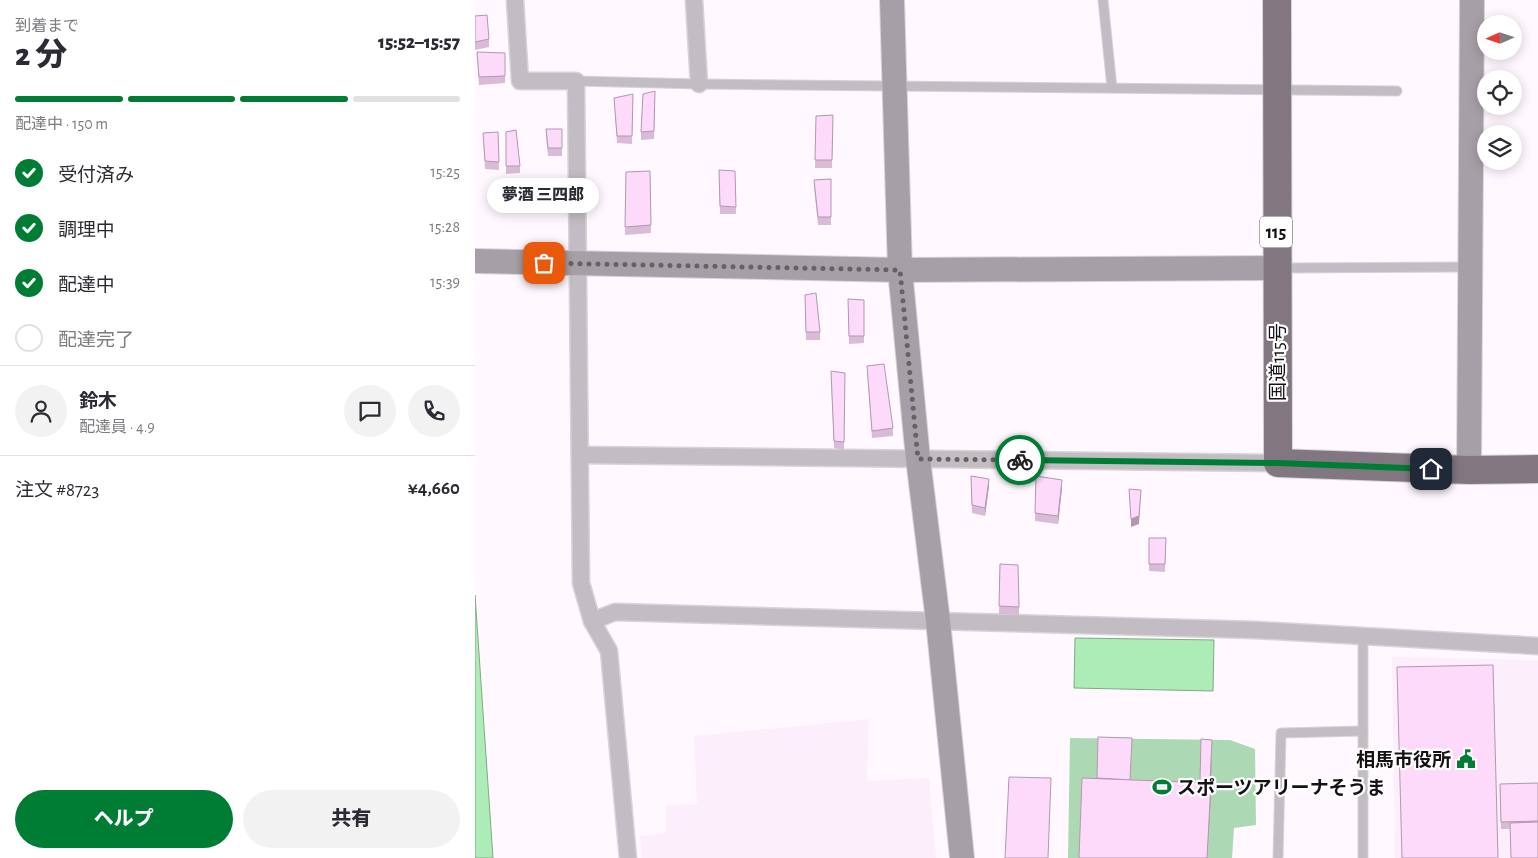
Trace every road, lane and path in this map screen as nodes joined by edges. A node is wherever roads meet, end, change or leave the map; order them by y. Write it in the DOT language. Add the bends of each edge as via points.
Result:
graph roads {
  1 [pos="515,0"];
  2 [pos="694,0"];
  3 [pos="892,0"];
  4 [pos="1103,0"];
  5 [pos="1277,0"];
  6 [pos="1472,0"];
  7 [pos="576,81"];
  8 [pos="699,84"];
  9 [pos="895,86"];
  10 [pos="1112,88"];
  11 [pos="1277,89"];
  12 [pos="1397,91"];
  13 [pos="475,261"];
  14 [pos="578,264"];
  15 [pos="1470,266"];
  16 [pos="1277,268"];
  17 [pos="900,270"];
  18 [pos="579,455"];
  19 [pos="918,459"];
  20 [pos="1278,463"];
  21 [pos="1538,469"];
  22 [pos="1469,470"];
  23 [pos="592,621"];
  24 [pos="938,621"];
  25 [pos="1363,637"];
  26 [pos="1538,646"];
  27 [pos="1363,731"];
  28 [pos="628,858"];
  29 [pos="962,858"];
  30 [pos="1278,858"];
  31 [pos="1363,858"];
  1 -- 7 [label="street" via="520,81"];
  2 -- 8 [label="street"];
  3 -- 9 [label="street"];
  4 -- 10 [label="lane"];
  5 -- 11 [label="highway, 国道115号 / 115"];
  6 -- 15 [label="street"];
  7 -- 8 [label="lane"];
  7 -- 14 [label="street"];
  8 -- 9 [label="lane"];
  9 -- 10 [label="lane"];
  9 -- 17 [label="street"];
  10 -- 11 [label="lane"];
  11 -- 12 [label="lane"];
  11 -- 16 [label="highway, 国道115号 / 115"];
  13 -- 14 [label="street"];
  14 -- 17 [label="street"];
  14 -- 18 [label="street"];
  15 -- 16 [label="lane"];
  15 -- 22 [label="street"];
  16 -- 17 [label="street"];
  16 -- 20 [label="highway, 国道115号 / 115"];
  17 -- 19 [label="street"];
  18 -- 19 [label="street"];
  18 -- 23 [label="street" via="581,583"];
  19 -- 20 [label="street"];
  19 -- 24 [label="street"];
  20 -- 22 [label="highway"];
  21 -- 22 [label="highway"];
  23 -- 24 [label="street" via="615,612"];
  23 -- 28 [label="street" via="609,651"];
  24 -- 25 [label="street" via="1245,630"];
  24 -- 29 [label="street"];
  25 -- 26 [label="street"];
  25 -- 27 [label="lane"];
  27 -- 30 [label="lane" via="1281,733"];
  27 -- 31 [label="lane"];
}
